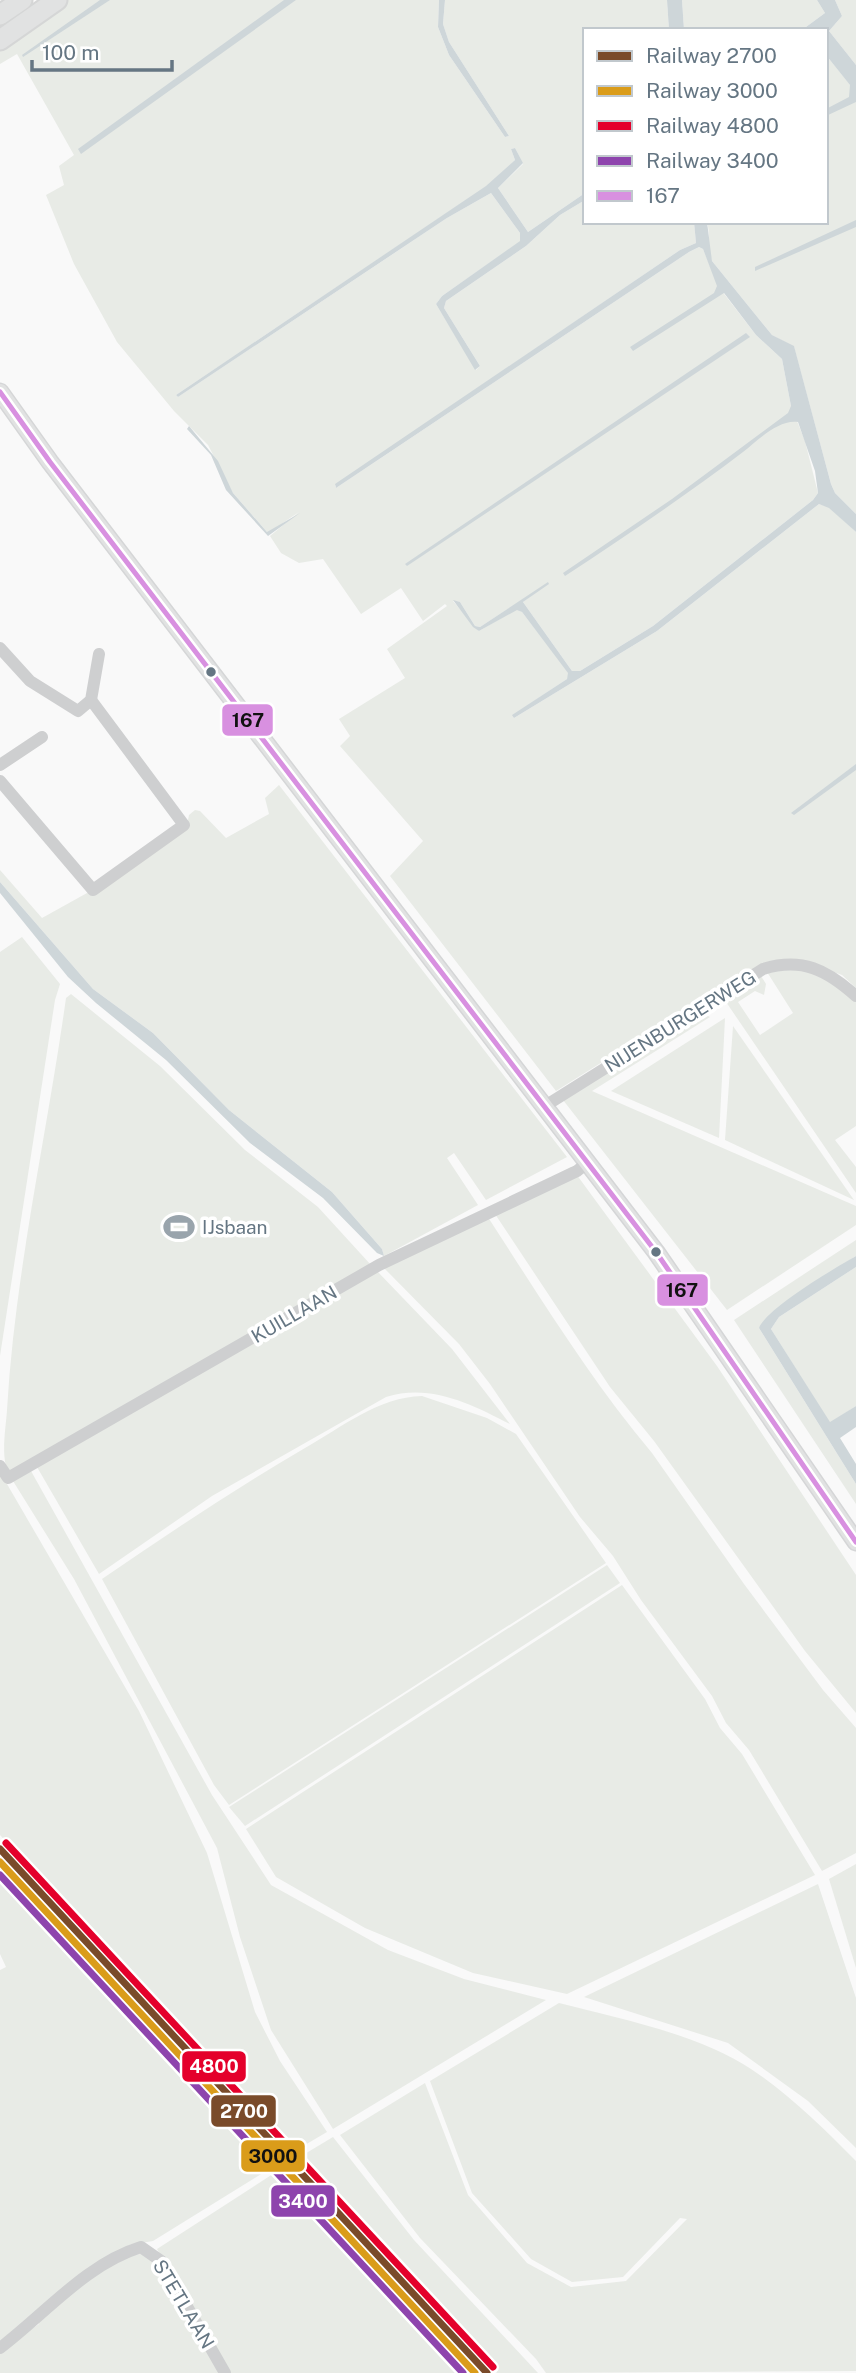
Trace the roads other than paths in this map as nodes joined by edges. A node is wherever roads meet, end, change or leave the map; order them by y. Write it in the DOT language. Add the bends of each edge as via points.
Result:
graph roads {
  1 [pos="22,0"];
  2 [pos="57,0"];
  3 [pos="0,15"];
  4 [pos="0,40"];
  5 [pos="0,392"];
  6 [pos="0,648"];
  7 [pos="99,654"];
  8 [pos="91,700"];
  9 [pos="42,737"];
  10 [pos="0,765"];
  11 [pos="0,781"];
  12 [pos="856,996"];
  13 [pos="545,1106"];
  14 [pos="582,1167"];
  15 [pos="0,1466"];
  16 [pos="856,1542"];
  17 [pos="0,2348"];
  18 [pos="225,2373"];
  1 -- 3 [label="highway"];
  2 -- 4 [label="highway"];
  5 -- 13 [label="main road"];
  6 -- 8 [label="street" via="30,681 78,711"];
  7 -- 8 [label="street"];
  8 -- 11 [label="street" via="184,825 93,890"];
  9 -- 10 [label="street"];
  12 -- 13 [label="street, NIJENBURGERWEG" via="814,966 786,964 763,969"];
  13 -- 14 [label="main road"];
  14 -- 15 [label="street, KUILLAAN" via="379,1265 8,1478"];
  14 -- 16 [label="main road" via="711,1328"];
  17 -- 18 [label="street, STETLAAN" via="78,2283 142,2247 161,2261"];
}
